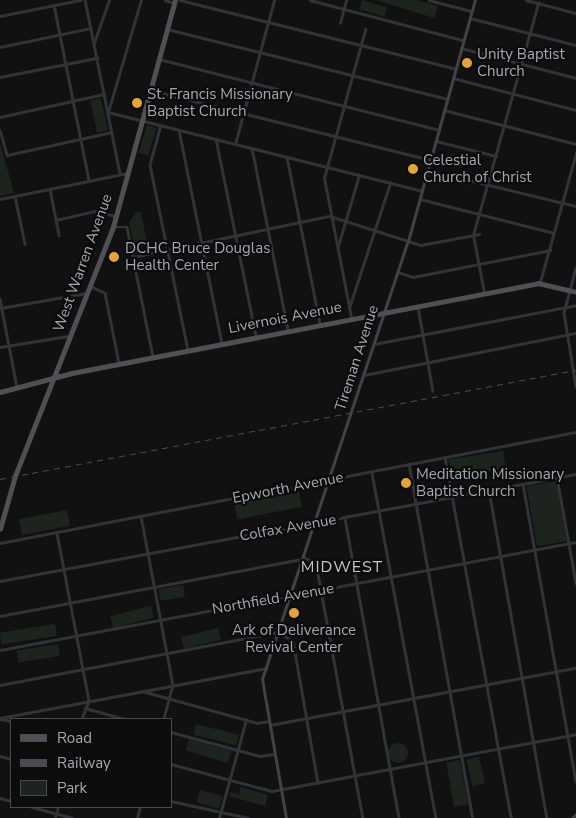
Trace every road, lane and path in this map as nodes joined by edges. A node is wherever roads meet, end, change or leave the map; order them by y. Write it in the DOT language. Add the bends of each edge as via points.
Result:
graph roads {
  1 [pos="80,0"];
  2 [pos="85,0"];
  3 [pos="109,0"];
  4 [pos="141,0"];
  5 [pos="165,0"];
  6 [pos="180,0"];
  7 [pos="274,0"];
  8 [pos="310,0"];
  9 [pos="346,0"];
  10 [pos="429,0"];
  11 [pos="474,0"];
  12 [pos="526,0"];
  13 [pos="175,1"];
  14 [pos="538,3"];
  15 [pos="54,5"];
  16 [pos="344,9"];
  17 [pos="471,11"];
  18 [pos="576,13"];
  19 [pos="0,16"];
  20 [pos="470,18"];
  21 [pos="268,22"];
  22 [pos="340,23"];
  23 [pos="91,28"];
  24 [pos="167,29"];
  25 [pos="364,30"];
  26 [pos="530,33"];
  27 [pos="60,34"];
  28 [pos="463,40"];
  29 [pos="94,43"];
  30 [pos="360,45"];
  31 [pos="576,45"];
  32 [pos="0,46"];
  33 [pos="461,48"];
  34 [pos="260,52"];
  35 [pos="97,58"];
  36 [pos="159,59"];
  37 [pos="66,64"];
  38 [pos="521,64"];
  39 [pos="456,69"];
  40 [pos="352,75"];
  41 [pos="0,77"];
  42 [pos="453,78"];
  43 [pos="576,78"];
  44 [pos="251,82"];
  45 [pos="150,90"];
  46 [pos="104,94"];
  47 [pos="513,94"];
  48 [pos="447,99"];
  49 [pos="73,101"];
  50 [pos="344,106"];
  51 [pos="444,110"];
  52 [pos="576,110"];
  53 [pos="108,112"];
  54 [pos="243,113"];
  55 [pos="0,117"];
  56 [pos="142,120"];
  57 [pos="161,126"];
  58 [pos="504,126"];
  59 [pos="0,130"];
  60 [pos="179,130"];
  61 [pos="439,130"];
  62 [pos="112,132"];
  63 [pos="335,136"];
  64 [pos="81,138"];
  65 [pos="216,139"];
  66 [pos="436,141"];
  67 [pos="235,144"];
  68 [pos="576,144"];
  69 [pos="252,148"];
  70 [pos="576,154"];
  71 [pos="496,156"];
  72 [pos="287,157"];
  73 [pos="430,160"];
  74 [pos="327,167"];
  75 [pos="428,170"];
  76 [pos="120,173"];
  77 [pos="128,173"];
  78 [pos="359,175"];
  79 [pos="89,180"];
  80 [pos="390,183"];
  81 [pos="488,185"];
  82 [pos="50,188"];
  83 [pos="422,191"];
  84 [pos="15,196"];
  85 [pos="420,199"];
  86 [pos="0,200"];
  87 [pos="562,203"];
  88 [pos="576,206"];
  89 [pos="479,214"];
  90 [pos="116,216"];
  91 [pos="331,216"];
  92 [pos="56,220"];
  93 [pos="346,221"];
  94 [pos="300,222"];
  95 [pos="113,227"];
  96 [pos="268,228"];
  97 [pos="376,231"];
  98 [pos="554,233"];
  99 [pos="479,234"];
  100 [pos="60,235"];
  101 [pos="473,235"];
  102 [pos="236,236"];
  103 [pos="408,241"];
  104 [pos="202,242"];
  105 [pos="25,244"];
  106 [pos="338,247"];
  107 [pos="167,249"];
  108 [pos="550,250"];
  109 [pos="133,257"];
  110 [pos="478,264"];
  111 [pos="576,268"];
  112 [pos="398,272"];
  113 [pos="540,282"];
  114 [pos="90,286"];
  115 [pos="570,290"];
  116 [pos="576,292"];
  117 [pos="86,293"];
  118 [pos="484,294"];
  119 [pos="0,299"];
  120 [pos="576,304"];
  121 [pos="1,307"];
  122 [pos="418,307"];
  123 [pos="565,307"];
  124 [pos="349,308"];
  125 [pos="384,313"];
  126 [pos="351,317"];
  127 [pos="320,323"];
  128 [pos="288,330"];
  129 [pos="576,333"];
  130 [pos="423,335"];
  131 [pos="567,335"];
  132 [pos="70,336"];
  133 [pos="256,336"];
  134 [pos="222,343"];
  135 [pos="374,344"];
  136 [pos="9,345"];
  137 [pos="0,347"];
  138 [pos="188,350"];
  139 [pos="153,356"];
  140 [pos="428,362"];
  141 [pos="119,363"];
  142 [pos="364,375"];
  143 [pos="53,377"];
  144 [pos="576,386"];
  145 [pos="17,387"];
  146 [pos="433,391"];
  147 [pos="0,392"];
  148 [pos="576,432"];
  149 [pos="445,458"];
  150 [pos="409,464"];
  151 [pos="372,472"];
  152 [pos="576,474"];
  153 [pos="557,478"];
  154 [pos="329,480"];
  155 [pos="523,484"];
  156 [pos="489,490"];
  157 [pos="452,497"];
  158 [pos="416,504"];
  159 [pos="380,511"];
  160 [pos="142,516"];
  161 [pos="345,518"];
  162 [pos="314,523"];
  163 [pos="0,529"];
  164 [pos="57,532"];
  165 [pos="576,542"];
  166 [pos="0,543"];
  167 [pos="569,543"];
  168 [pos="535,550"];
  169 [pos="148,554"];
  170 [pos="500,556"];
  171 [pos="303,558"];
  172 [pos="464,563"];
  173 [pos="64,570"];
  174 [pos="428,570"];
  175 [pos="392,577"];
  176 [pos="0,582"];
  177 [pos="576,583"];
  178 [pos="357,584"];
  179 [pos="155,587"];
  180 [pos="322,590"];
  181 [pos="290,596"];
  182 [pos="70,603"];
  183 [pos="0,616"];
  184 [pos="161,620"];
  185 [pos="278,632"];
  186 [pos="77,636"];
  187 [pos="0,650"];
  188 [pos="167,653"];
  189 [pos="266,668"];
  190 [pos="576,668"];
  191 [pos="83,669"];
  192 [pos="556,671"];
  193 [pos="522,678"];
  194 [pos="0,685"];
  195 [pos="173,685"];
  196 [pos="486,685"];
  197 [pos="142,691"];
  198 [pos="450,692"];
  199 [pos="414,698"];
  200 [pos="170,699"];
  201 [pos="89,701"];
  202 [pos="379,705"];
  203 [pos="85,708"];
  204 [pos="343,711"];
  205 [pos="0,718"];
  206 [pos="82,718"];
  207 [pos="121,718"];
  208 [pos="164,718"];
  209 [pos="307,718"];
  210 [pos="246,720"];
  211 [pos="269,723"];
  212 [pos="172,732"];
  213 [pos="576,734"];
  214 [pos="568,735"];
  215 [pos="534,742"];
  216 [pos="238,750"];
  217 [pos="498,750"];
  218 [pos="275,754"];
  219 [pos="462,756"];
  220 [pos="426,763"];
  221 [pos="172,764"];
  222 [pos="390,769"];
  223 [pos="355,776"];
  224 [pos="230,780"];
  225 [pos="576,780"];
  226 [pos="318,783"];
  227 [pos="281,790"];
  228 [pos="172,801"];
  229 [pos="35,808"];
  230 [pos="58,808"];
  231 [pos="221,811"];
  232 [pos="56,814"];
  233 [pos="576,814"];
  234 [pos="55,818"];
  235 [pos="73,818"];
  236 [pos="219,818"];
  237 [pos="248,818"];
  238 [pos="286,818"];
  239 [pos="362,818"];
  240 [pos="399,818"];
  241 [pos="436,818"];
  242 [pos="473,818"];
  243 [pos="511,818"];
  244 [pos="547,818"];
  245 [pos="572,818"];
  1 -- 15 [label="street"];
  2 -- 23 [label="street"];
  3 -- 29 [label="street"];
  4 -- 53 [label="street"];
  5 -- 13 [label="street"];
  6 -- 21 [label="street"];
  7 -- 21 [label="street"];
  8 -- 16 [label="street"];
  9 -- 16 [label="street"];
  10 -- 17 [label="street"];
  11 -- 17 [label="street, Tireman Avenue"];
  12 -- 14 [label="street"];
  13 -- 24 [label="main road, West Warren Avenue"];
  14 -- 18 [label="street"];
  14 -- 26 [label="street"];
  15 -- 19 [label="street"];
  15 -- 27 [label="street"];
  16 -- 22 [label="street"];
  16 -- 28 [label="street"];
  17 -- 20 [label="street, Tireman Avenue"];
  20 -- 26 [label="street"];
  20 -- 28 [label="street, Tireman Avenue"];
  21 -- 30 [label="street"];
  21 -- 34 [label="street"];
  23 -- 27 [label="street"];
  23 -- 29 [label="street"];
  24 -- 34 [label="street"];
  24 -- 36 [label="main road, West Warren Avenue"];
  25 -- 30 [label="street"];
  26 -- 31 [label="street"];
  26 -- 38 [label="street"];
  27 -- 32 [label="street"];
  27 -- 37 [label="street"];
  28 -- 33 [label="street, Tireman Avenue"];
  29 -- 35 [label="street"];
  30 -- 39 [label="street"];
  30 -- 40 [label="street"];
  33 -- 38 [label="street"];
  33 -- 39 [label="street, Tireman Avenue"];
  34 -- 40 [label="street"];
  34 -- 44 [label="street"];
  35 -- 37 [label="street"];
  35 -- 46 [label="street"];
  36 -- 44 [label="street"];
  36 -- 45 [label="main road, West Warren Avenue"];
  37 -- 41 [label="street"];
  37 -- 49 [label="street"];
  38 -- 43 [label="street"];
  38 -- 47 [label="street"];
  39 -- 42 [label="street, Tireman Avenue"];
  40 -- 48 [label="street"];
  40 -- 50 [label="street"];
  42 -- 47 [label="street"];
  42 -- 48 [label="street, Tireman Avenue"];
  44 -- 50 [label="street"];
  44 -- 54 [label="street"];
  45 -- 54 [label="street"];
  45 -- 56 [label="main road, West Warren Avenue"];
  46 -- 49 [label="street"];
  46 -- 53 [label="street"];
  47 -- 52 [label="street"];
  47 -- 58 [label="street"];
  48 -- 51 [label="street, Tireman Avenue"];
  49 -- 55 [label="street"];
  49 -- 64 [label="street"];
  50 -- 61 [label="street"];
  50 -- 63 [label="street"];
  51 -- 58 [label="street"];
  51 -- 61 [label="street, Tireman Avenue"];
  53 -- 56 [label="street"];
  53 -- 62 [label="street"];
  54 -- 63 [label="street"];
  54 -- 67 [label="street"];
  56 -- 57 [label="street"];
  56 -- 77 [label="main road, West Warren Avenue"];
  57 -- 60 [label="street"];
  57 -- 107 [label="street" via="150,165"];
  58 -- 68 [label="street"];
  58 -- 71 [label="street"];
  59 -- 64 [label="street" via="6,154"];
  60 -- 65 [label="street"];
  60 -- 104 [label="street"];
  61 -- 66 [label="street, Tireman Avenue"];
  62 -- 64 [label="street"];
  62 -- 76 [label="street"];
  63 -- 73 [label="street"];
  63 -- 74 [label="street"];
  64 -- 79 [label="street"];
  65 -- 67 [label="street"];
  65 -- 102 [label="street"];
  66 -- 71 [label="street"];
  66 -- 73 [label="street, Tireman Avenue"];
  67 -- 69 [label="street"];
  69 -- 72 [label="street"];
  69 -- 96 [label="street"];
  70 -- 87 [label="street"];
  71 -- 81 [label="street"];
  72 -- 74 [label="street"];
  72 -- 94 [label="street"];
  73 -- 75 [label="street, Tireman Avenue"];
  74 -- 78 [label="street"];
  74 -- 91 [label="street" via="324,178"];
  75 -- 81 [label="street"];
  75 -- 83 [label="street, Tireman Avenue"];
  76 -- 77 [label="street"];
  76 -- 79 [label="street"];
  77 -- 90 [label="main road, West Warren Avenue"];
  78 -- 80 [label="street"];
  78 -- 93 [label="street"];
  79 -- 82 [label="street"];
  80 -- 83 [label="street"];
  80 -- 97 [label="street"];
  81 -- 87 [label="street"];
  81 -- 89 [label="street"];
  82 -- 84 [label="street"];
  82 -- 92 [label="street"];
  83 -- 85 [label="street, Tireman Avenue"];
  84 -- 86 [label="street"];
  84 -- 105 [label="street"];
  85 -- 89 [label="street"];
  85 -- 103 [label="street, Tireman Avenue"];
  87 -- 88 [label="street"];
  87 -- 98 [label="street"];
  89 -- 98 [label="street"];
  89 -- 101 [label="street"];
  90 -- 92 [label="street" via="96,211"];
  90 -- 95 [label="main road, West Warren Avenue"];
  91 -- 93 [label="street"];
  91 -- 94 [label="street"];
  91 -- 106 [label="street"];
  92 -- 100 [label="street"];
  93 -- 97 [label="street"];
  93 -- 106 [label="street"];
  94 -- 96 [label="street"];
  94 -- 127 [label="street"];
  95 -- 109 [label="street" via="127,227"];
  95 -- 114 [label="main road, West Warren Avenue"];
  96 -- 102 [label="street"];
  96 -- 128 [label="street"];
  97 -- 103 [label="street"];
  97 -- 124 [label="street"];
  98 -- 108 [label="street"];
  99 -- 101 [label="street"];
  101 -- 103 [label="street" via="423,245"];
  101 -- 110 [label="street"];
  102 -- 104 [label="street"];
  102 -- 133 [label="street"];
  103 -- 112 [label="street, Tireman Avenue"];
  104 -- 107 [label="street"];
  104 -- 134 [label="street"];
  106 -- 124 [label="street"];
  107 -- 109 [label="street"];
  107 -- 138 [label="street"];
  108 -- 110 [label="street"];
  108 -- 113 [label="street"];
  109 -- 139 [label="street"];
  110 -- 112 [label="street" via="413,277"];
  110 -- 118 [label="street"];
  111 -- 115 [label="street"];
  112 -- 125 [label="street, Tireman Avenue"];
  113 -- 115 [label="main road, Livernois Avenue"];
  113 -- 118 [label="main road, Livernois Avenue"];
  114 -- 117 [label="main road, West Warren Avenue"];
  114 -- 141 [label="street" via="105,294"];
  115 -- 116 [label="main road, Livernois Avenue"];
  115 -- 123 [label="street"];
  117 -- 121 [label="street"];
  117 -- 132 [label="main road, West Warren Avenue"];
  118 -- 122 [label="main road, Livernois Avenue"];
  119 -- 121 [label="street"];
  120 -- 123 [label="street"];
  121 -- 136 [label="street"];
  122 -- 125 [label="main road, Livernois Avenue"];
  122 -- 130 [label="street"];
  123 -- 130 [label="street"];
  123 -- 131 [label="street"];
  124 -- 126 [label="street"];
  125 -- 126 [label="main road, Livernois Avenue"];
  125 -- 135 [label="street, Tireman Avenue"];
  126 -- 127 [label="main road, Livernois Avenue"];
  127 -- 128 [label="main road, Livernois Avenue"];
  128 -- 133 [label="main road, Livernois Avenue"];
  129 -- 131 [label="street"];
  130 -- 135 [label="street"];
  130 -- 140 [label="street"];
  131 -- 140 [label="street"];
  131 -- 144 [label="street"];
  132 -- 136 [label="street"];
  132 -- 143 [label="main road, West Warren Avenue"];
  133 -- 134 [label="main road, Livernois Avenue"];
  134 -- 138 [label="main road, Livernois Avenue"];
  135 -- 142 [label="street, Tireman Avenue"];
  136 -- 137 [label="street"];
  136 -- 145 [label="street"];
  138 -- 139 [label="main road, Livernois Avenue"];
  139 -- 141 [label="main road, Livernois Avenue"];
  140 -- 142 [label="street"];
  140 -- 146 [label="street"];
  141 -- 143 [label="main road, Livernois Avenue"];
  142 -- 154 [label="street, Tireman Avenue"];
  143 -- 145 [label="main road, Livernois Avenue"];
  143 -- 163 [label="main road, West Warren Avenue" via="15,476"];
  145 -- 147 [label="main road, Livernois Avenue"];
  148 -- 149 [label="street, Epworth Avenue"];
  149 -- 150 [label="street, Epworth Avenue"];
  149 -- 157 [label="street"];
  150 -- 151 [label="street, Epworth Avenue"];
  150 -- 158 [label="street"];
  151 -- 154 [label="street, Epworth Avenue"];
  151 -- 159 [label="street"];
  152 -- 153 [label="street, Colfax Avenue"];
  153 -- 155 [label="street, Colfax Avenue"];
  153 -- 167 [label="street"];
  154 -- 160 [label="street, Epworth Avenue"];
  154 -- 162 [label="street, Tireman Avenue"];
  155 -- 156 [label="street, Colfax Avenue"];
  155 -- 168 [label="street"];
  156 -- 157 [label="street, Colfax Avenue"];
  156 -- 170 [label="street"];
  157 -- 158 [label="street, Colfax Avenue"];
  157 -- 172 [label="street"];
  158 -- 159 [label="street, Colfax Avenue"];
  158 -- 174 [label="street"];
  159 -- 161 [label="street, Colfax Avenue"];
  159 -- 175 [label="street"];
  160 -- 164 [label="street, Epworth Avenue"];
  160 -- 169 [label="street"];
  161 -- 162 [label="street, Colfax Avenue"];
  161 -- 178 [label="street"];
  162 -- 169 [label="street, Colfax Avenue"];
  162 -- 171 [label="street, Tireman Avenue"];
  164 -- 166 [label="street, Epworth Avenue"];
  164 -- 173 [label="street"];
  165 -- 167 [label="street, Northfield Avenue"];
  167 -- 168 [label="street, Northfield Avenue"];
  167 -- 177 [label="street"];
  168 -- 170 [label="street, Northfield Avenue"];
  168 -- 192 [label="street"];
  169 -- 173 [label="street, Colfax Avenue"];
  169 -- 179 [label="street"];
  170 -- 172 [label="street, Northfield Avenue"];
  170 -- 193 [label="street"];
  171 -- 179 [label="street"];
  171 -- 180 [label="street" via="316,564"];
  171 -- 181 [label="street, Tireman Avenue"];
  172 -- 174 [label="street, Northfield Avenue"];
  172 -- 196 [label="street"];
  173 -- 176 [label="street, Colfax Avenue"];
  173 -- 182 [label="street"];
  174 -- 175 [label="street, Northfield Avenue"];
  174 -- 198 [label="street"];
  175 -- 178 [label="street, Northfield Avenue"];
  175 -- 199 [label="street"];
  178 -- 180 [label="street, Northfield Avenue"];
  178 -- 202 [label="street"];
  179 -- 182 [label="street"];
  179 -- 184 [label="street"];
  180 -- 181 [label="street, Northfield Avenue"];
  180 -- 204 [label="street"];
  181 -- 184 [label="street, Northfield Avenue"];
  181 -- 185 [label="street, Tireman Avenue"];
  182 -- 183 [label="street"];
  182 -- 186 [label="street"];
  184 -- 186 [label="street, Northfield Avenue"];
  184 -- 188 [label="street"];
  185 -- 188 [label="street"];
  185 -- 189 [label="street, Tireman Avenue"];
  185 -- 209 [label="street" via="292,638"];
  186 -- 187 [label="street, Northfield Avenue"];
  186 -- 191 [label="street"];
  188 -- 191 [label="street"];
  188 -- 195 [label="street"];
  189 -- 195 [label="street"];
  189 -- 211 [label="street, Tireman Avenue" via="262,681"];
  190 -- 192 [label="street"];
  191 -- 194 [label="street"];
  191 -- 201 [label="street"];
  192 -- 193 [label="street"];
  192 -- 214 [label="street"];
  193 -- 196 [label="street"];
  193 -- 215 [label="street"];
  195 -- 197 [label="street"];
  195 -- 200 [label="street"];
  196 -- 198 [label="street"];
  196 -- 217 [label="street"];
  197 -- 200 [label="street"];
  197 -- 201 [label="street"];
  198 -- 199 [label="street"];
  198 -- 219 [label="street"];
  199 -- 202 [label="street"];
  199 -- 220 [label="street"];
  200 -- 208 [label="street"];
  200 -- 210 [label="street"];
  201 -- 203 [label="street"];
  201 -- 205 [label="street"];
  202 -- 204 [label="street"];
  202 -- 222 [label="street"];
  203 -- 206 [label="street"];
  203 -- 207 [label="street"];
  204 -- 209 [label="street"];
  204 -- 223 [label="street"];
  209 -- 211 [label="street"];
  209 -- 226 [label="street"];
  210 -- 211 [label="street"];
  210 -- 216 [label="street"];
  211 -- 218 [label="street, Tireman Avenue"];
  212 -- 216 [label="street"];
  213 -- 214 [label="street"];
  214 -- 215 [label="street"];
  214 -- 225 [label="street"];
  215 -- 217 [label="street"];
  215 -- 244 [label="street"];
  216 -- 218 [label="street" via="260,756"];
  216 -- 224 [label="street"];
  217 -- 219 [label="street"];
  217 -- 243 [label="street"];
  218 -- 227 [label="street, Tireman Avenue"];
  219 -- 220 [label="street"];
  219 -- 242 [label="street"];
  220 -- 222 [label="street"];
  220 -- 241 [label="street"];
  221 -- 224 [label="street"];
  222 -- 223 [label="street"];
  222 -- 240 [label="street"];
  223 -- 226 [label="street"];
  223 -- 239 [label="street"];
  224 -- 227 [label="street"];
  224 -- 231 [label="street"];
  226 -- 227 [label="street"];
  227 -- 238 [label="street, Tireman Avenue"];
  228 -- 231 [label="street"];
  229 -- 232 [label="street"];
  230 -- 232 [label="street"];
  231 -- 236 [label="street"];
  231 -- 237 [label="street"];
  232 -- 234 [label="street"];
  232 -- 235 [label="street"];
  233 -- 245 [label="street"];
}
